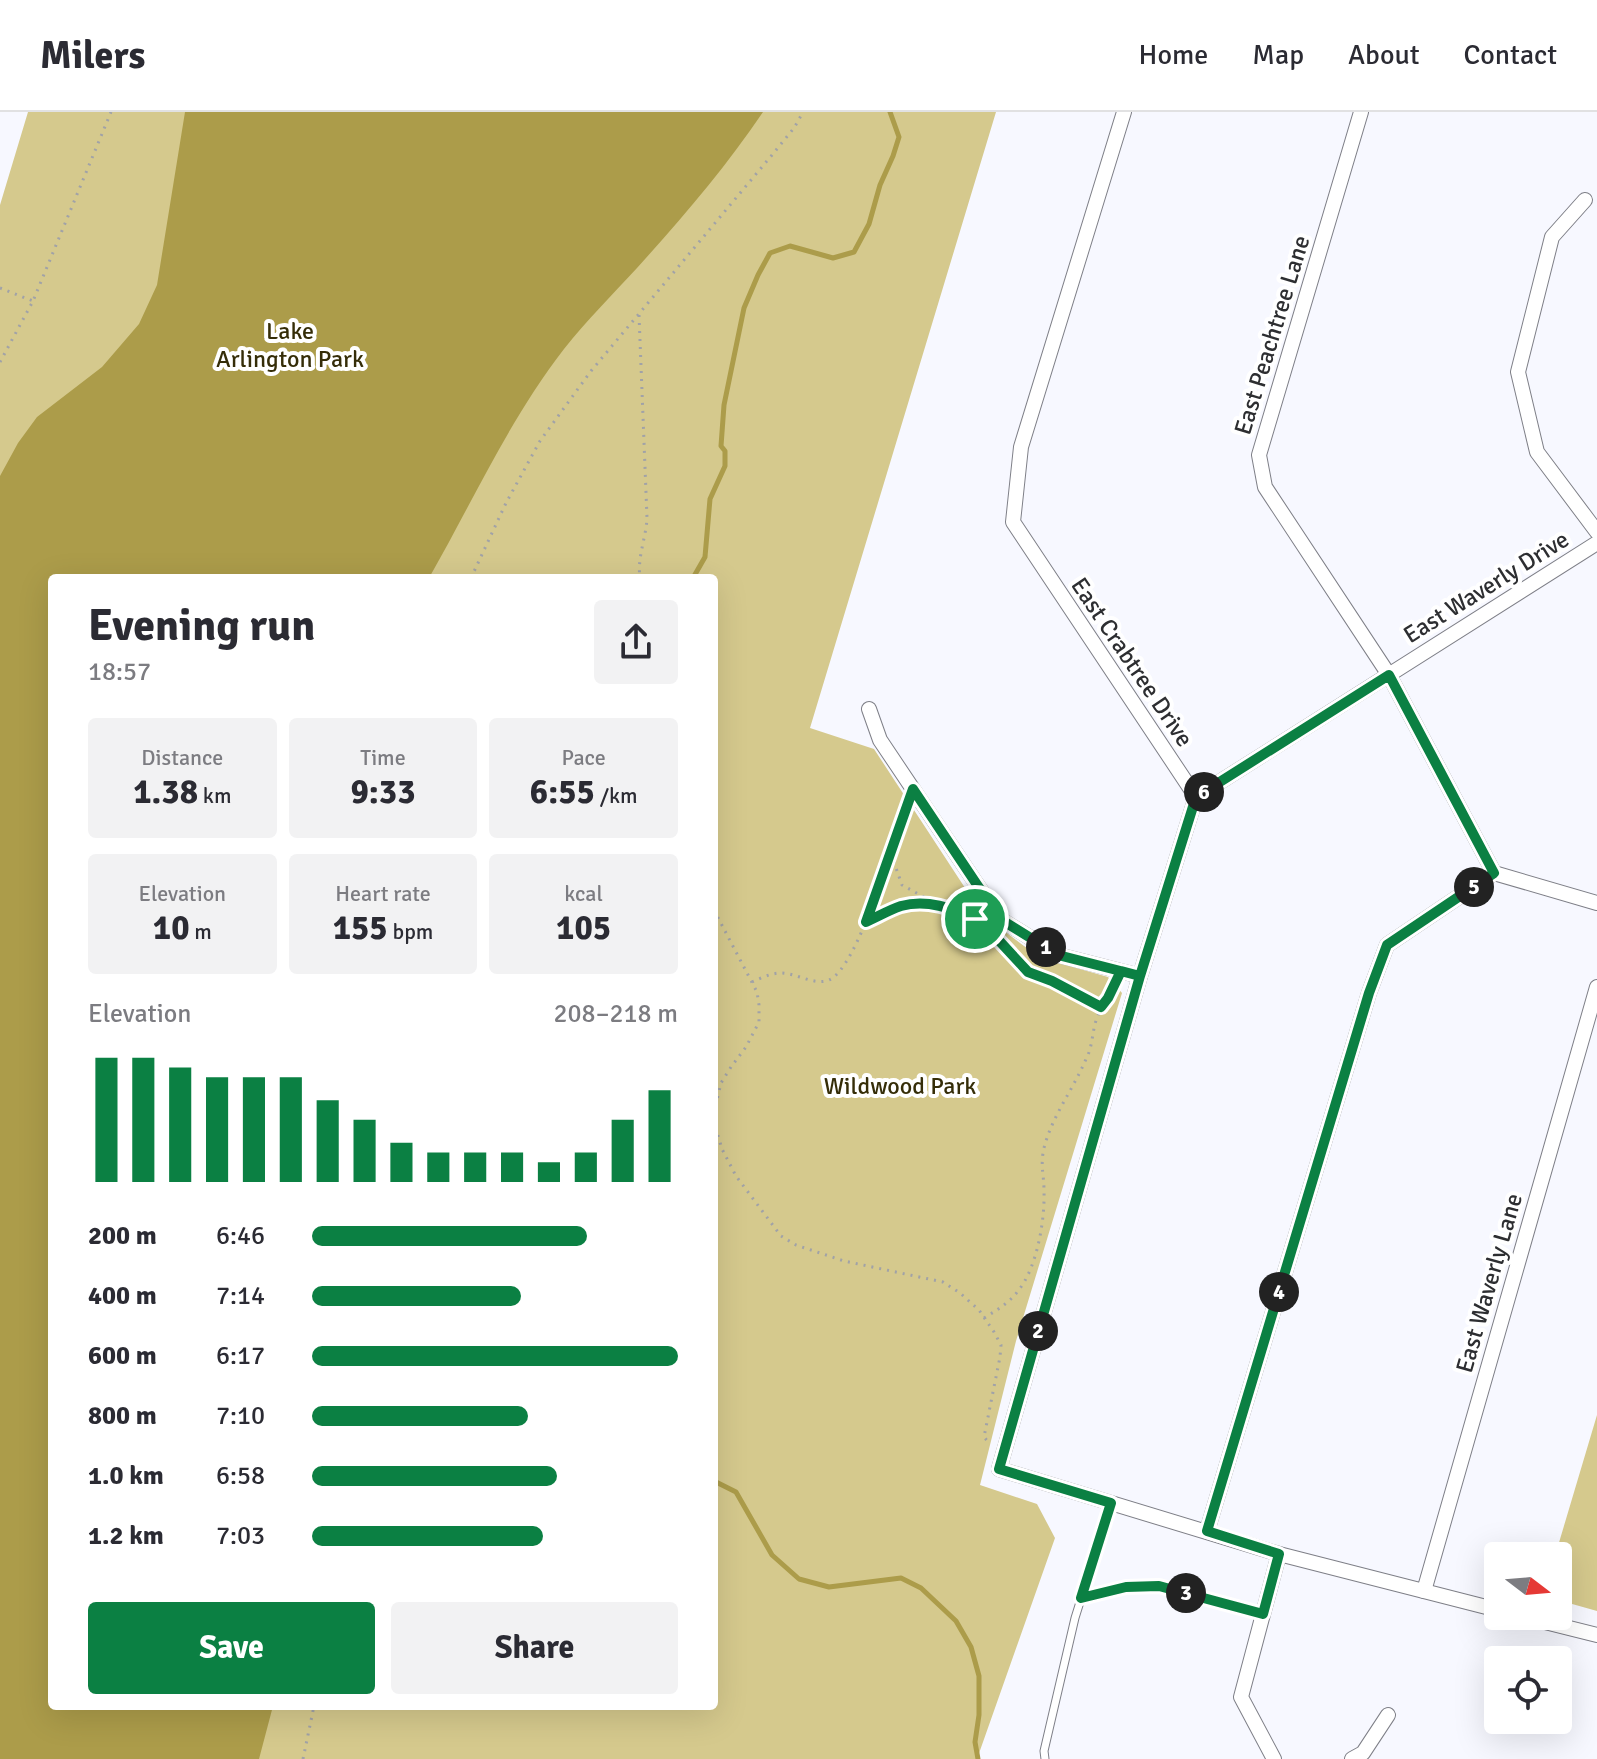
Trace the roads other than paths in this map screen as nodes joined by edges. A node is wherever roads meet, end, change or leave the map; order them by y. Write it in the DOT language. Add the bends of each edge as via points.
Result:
graph roads {
  1 [pos="1124,112"];
  2 [pos="1361,112"];
  3 [pos="1585,200"];
  4 [pos="1597,532"];
  5 [pos="1597,543"];
  6 [pos="1389,675"];
  7 [pos="869,709"];
  8 [pos="1196,797"];
  9 [pos="1494,873"];
  10 [pos="1597,903"];
  11 [pos="1140,976"];
  12 [pos="1597,987"];
  13 [pos="1111,1503"];
  14 [pos="1207,1531"];
  15 [pos="1279,1554"];
  16 [pos="1424,1591"];
  17 [pos="1081,1598"];
  18 [pos="1484,1606"];
  19 [pos="1263,1614"];
  20 [pos="1572,1629"];
  21 [pos="1597,1635"];
  22 [pos="1388,1715"];
  23 [pos="1045,1759"];
  24 [pos="1274,1759"];
  25 [pos="1352,1759"];
  1 -- 8 [label="street, East Crabtree Drive" via="1021,447 1013,522"];
  2 -- 6 [label="street, East Peachtree Lane" via="1259,455 1265,487"];
  3 -- 4 [label="street" via="1552,237 1518,372 1537,452"];
  5 -- 6 [label="street, East Waverly Drive"];
  6 -- 8 [label="street, East Waverly Drive"];
  6 -- 9 [label="street, East Peachtree Lane"];
  7 -- 11 [label="street" via="880,740 1000,919 1058,955"];
  8 -- 11 [label="street"];
  9 -- 10 [label="street"];
  9 -- 14 [label="street" via="1387,945"];
  11 -- 13 [label="street" via="999,1469"];
  12 -- 16 [label="street, East Waverly Lane"];
  13 -- 14 [label="street"];
  13 -- 17 [label="lane"];
  14 -- 15 [label="street"];
  15 -- 16 [label="street"];
  15 -- 19 [label="street"];
  16 -- 18 [label="street"];
  17 -- 19 [label="lane" via="1126,1587 1159,1586"];
  17 -- 23 [label="lane"];
  19 -- 24 [label="street" via="1241,1697"];
  20 -- 21 [label="street"];
  22 -- 25 [label="street" via="1363,1753"];
}
